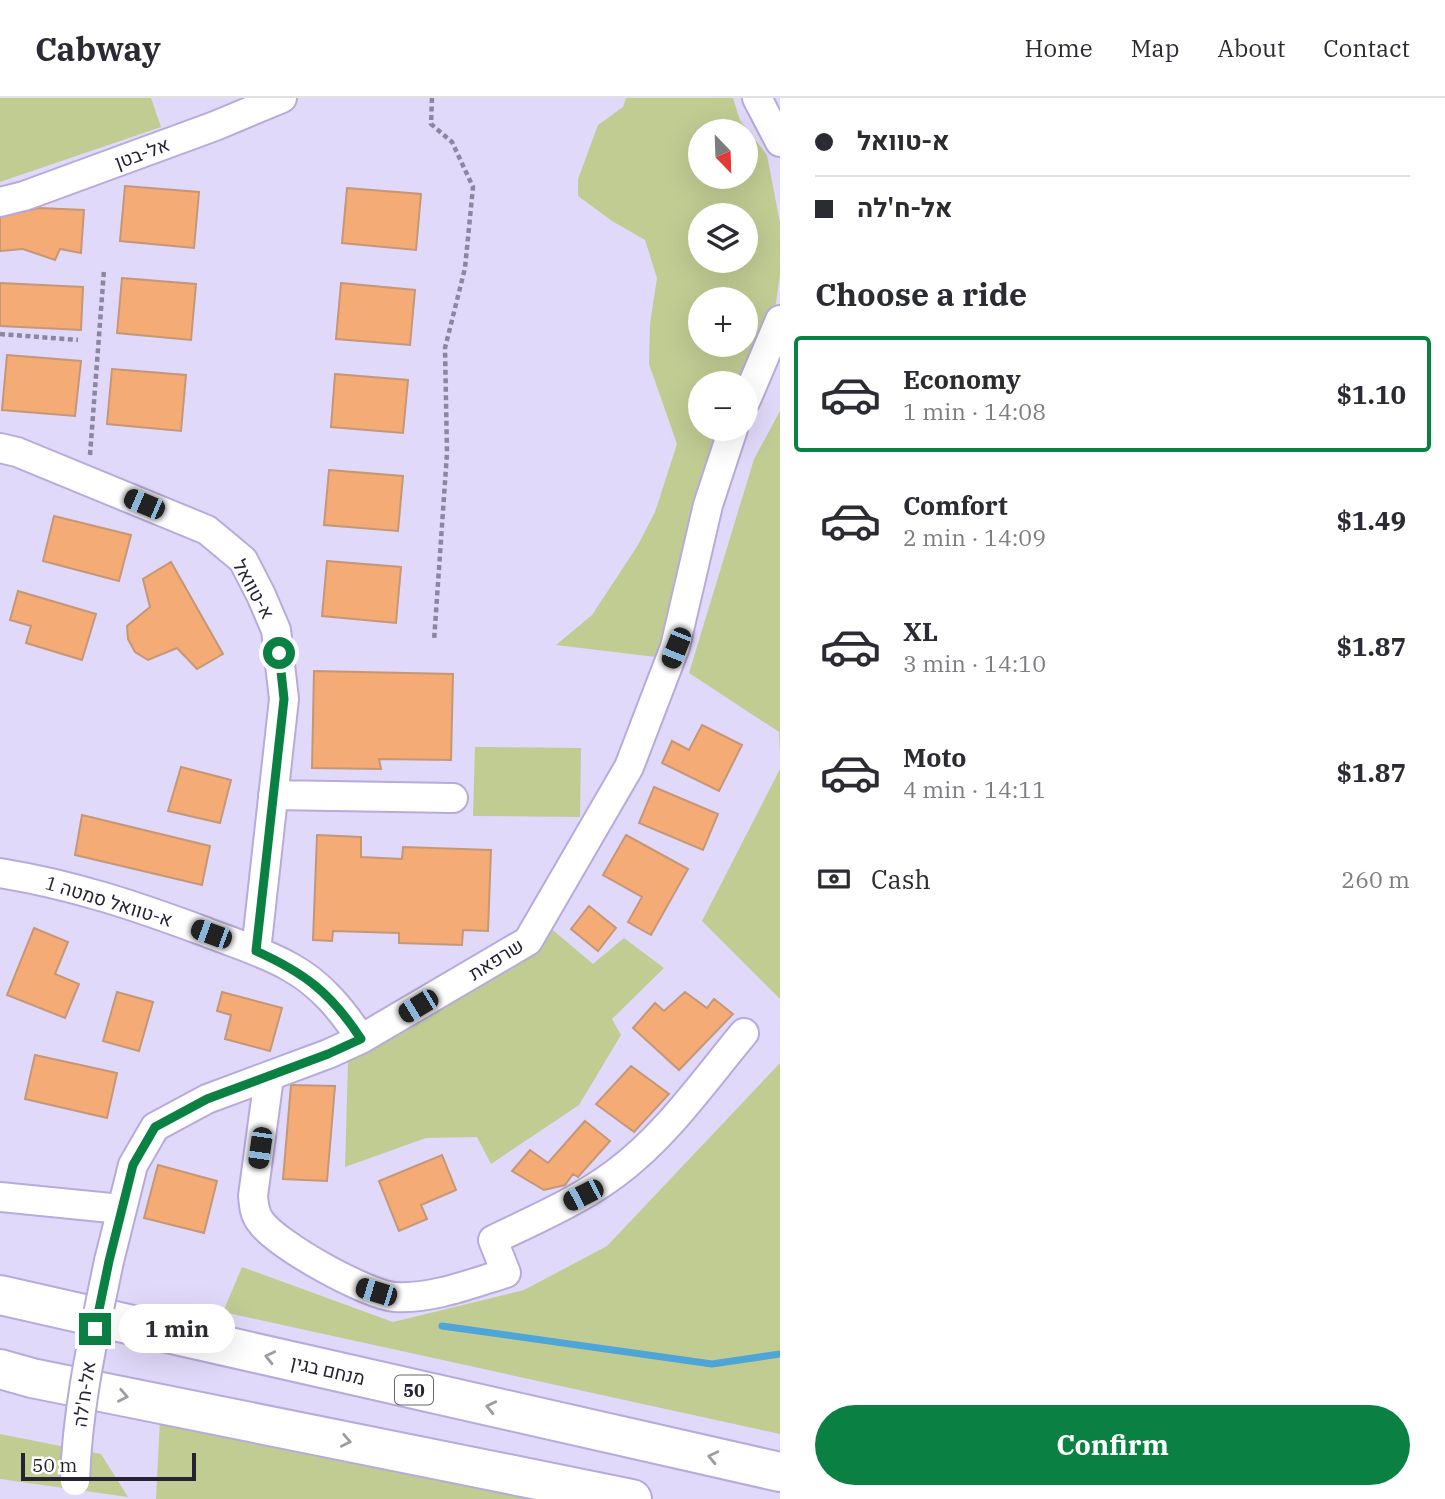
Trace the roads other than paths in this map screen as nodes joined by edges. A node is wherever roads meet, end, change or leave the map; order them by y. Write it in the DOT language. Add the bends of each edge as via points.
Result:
graph roads {
  1 [pos="282,98"];
  2 [pos="757,98"];
  3 [pos="780,142"];
  4 [pos="0,202"];
  5 [pos="780,320"];
  6 [pos="758,372"];
  7 [pos="729,441"];
  8 [pos="0,448"];
  9 [pos="273,795"];
  10 [pos="453,798"];
  11 [pos="0,873"];
  12 [pos="256,951"];
  13 [pos="744,1033"];
  14 [pos="361,1039"];
  15 [pos="269,1077"];
  16 [pos="0,1197"];
  17 [pos="121,1209"];
  18 [pos="0,1293"];
  19 [pos="11,1374"];
  20 [pos="780,1472"];
  21 [pos="75,1490"];
  22 [pos="632,1499"];
  1 -- 4 [label="street, אל-בטן"];
  2 -- 3 [label="street"];
  5 -- 6 [label="street"];
  7 -- 14 [label="street, שרפאת" via="708,505 676,648 629,767 528,941"];
  8 -- 9 [label="street, א-טוואל" via="207,530 243,560 276,630 284,699"];
  9 -- 10 [label="street"];
  9 -- 12 [label="street, א-טוואל"];
  11 -- 12 [label="street, א-טוואל סמטה 1" via="122,901"];
  12 -- 14 [label="street" via="291,967 326,993"];
  13 -- 15 [label="street" via="662,1130 617,1173 492,1240 506,1273 435,1295 393,1297 359,1286 279,1240 260,1222 253,1196"];
  14 -- 15 [label="street, שרפאת"];
  15 -- 17 [label="street, שרפאת" via="207,1099 155,1127 133,1165"];
  16 -- 17 [label="street"];
  17 -- 21 [label="street, אל-ח'לה, bridge" via="84,1386"];
  20 -- 18 [label="highway, מנחם בגין / 50, one-way"];
  19 -- 22 [label="highway, one-way"];
}
